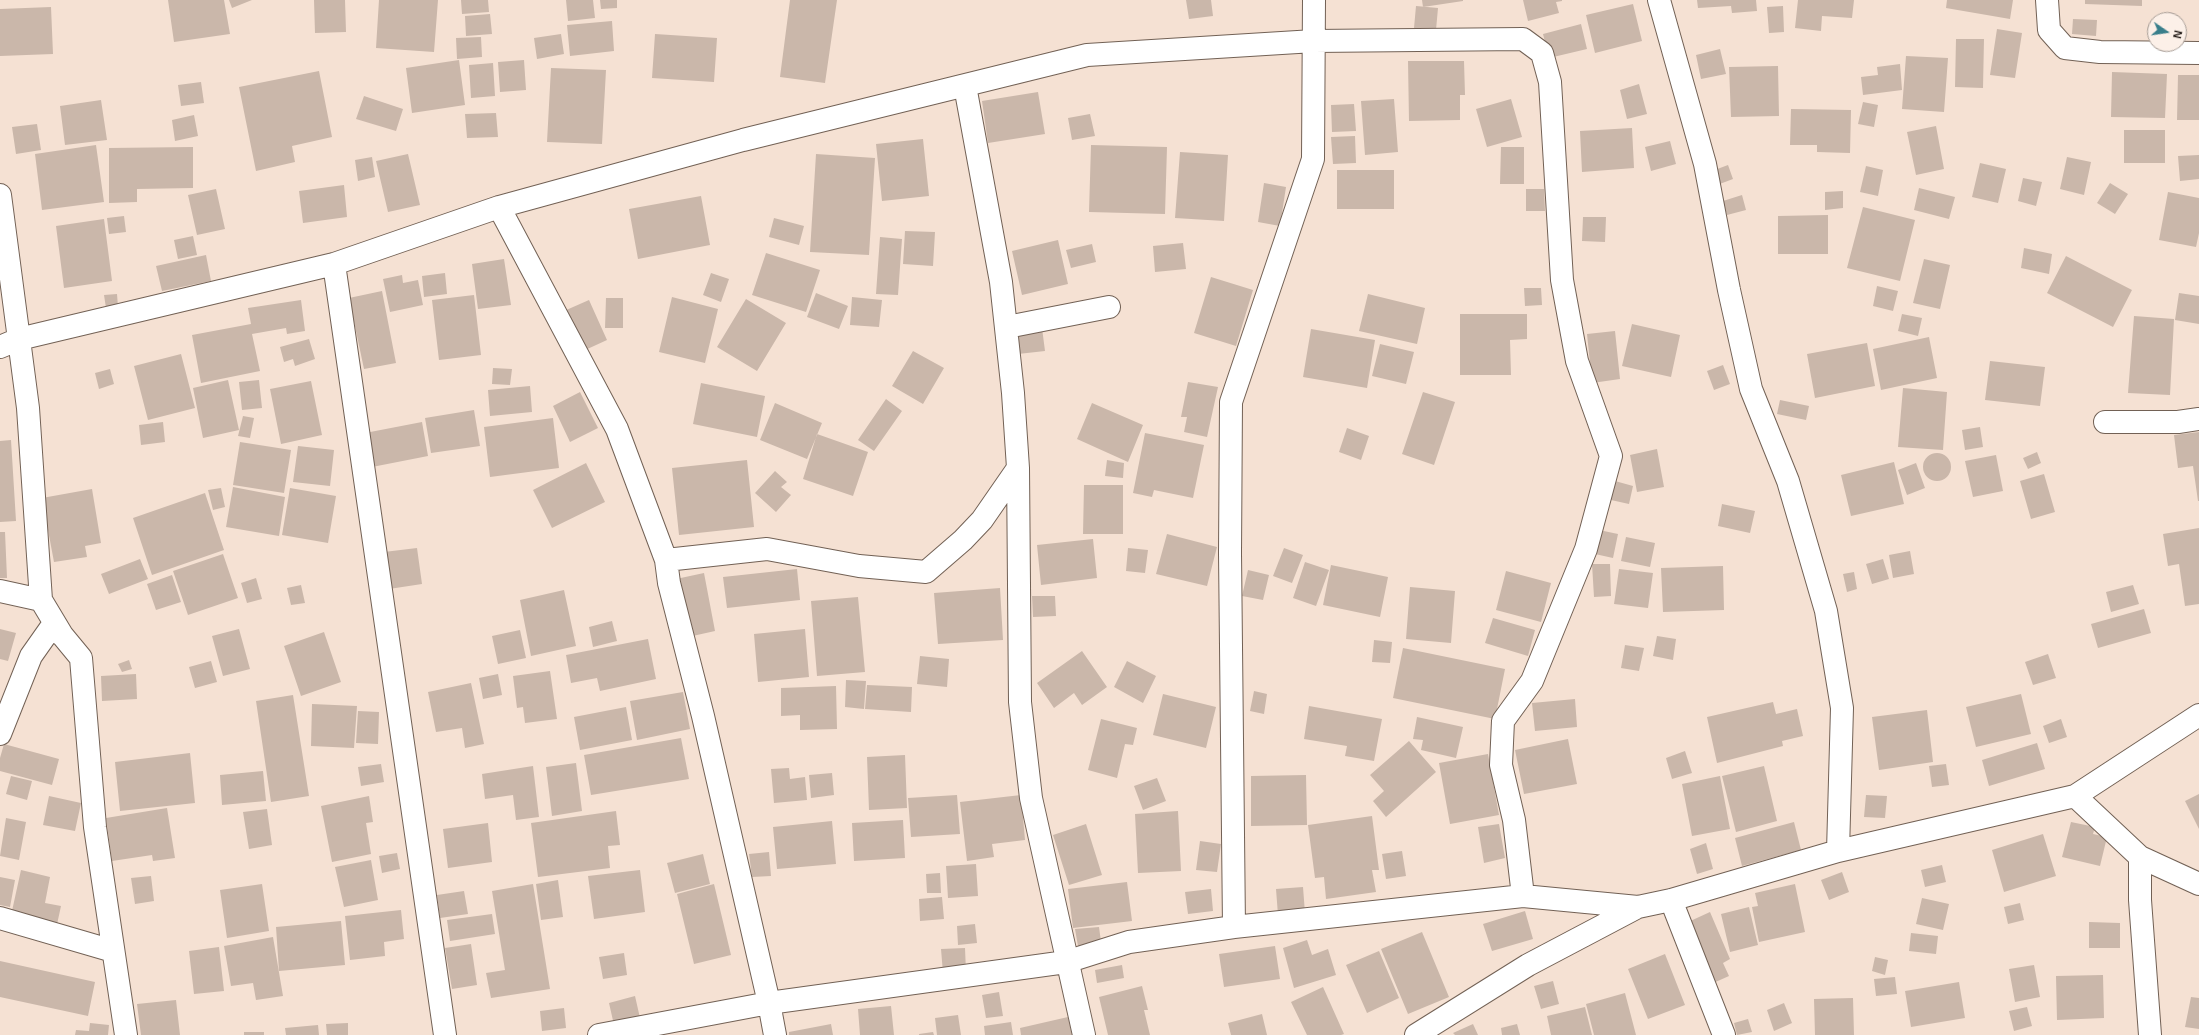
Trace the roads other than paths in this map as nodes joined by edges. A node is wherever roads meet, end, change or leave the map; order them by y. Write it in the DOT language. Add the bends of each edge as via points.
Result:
graph roads {
  1 [pos="1314,0"];
  2 [pos="1659,0"];
  3 [pos="2047,0"];
  4 [pos="1314,41"];
  5 [pos="2199,53"];
  6 [pos="965,86"];
  7 [pos="0,195"];
  8 [pos="499,207"];
  9 [pos="334,264"];
  10 [pos="1109,306"];
  11 [pos="1007,327"];
  12 [pos="10,343"];
  13 [pos="2199,419"];
  14 [pos="2105,422"];
  15 [pos="1018,468"];
  16 [pos="666,560"];
  17 [pos="0,591"];
  18 [pos="41,600"];
  19 [pos="62,635"];
  20 [pos="2199,715"];
  21 [pos="0,734"];
  22 [pos="2075,796"];
  23 [pos="1838,851"];
  24 [pos="2140,857"];
  25 [pos="2199,884"];
  26 [pos="1523,896"];
  27 [pos="1671,900"];
  28 [pos="1638,907"];
  29 [pos="0,918"];
  30 [pos="1234,926"];
  31 [pos="113,951"];
  32 [pos="1066,962"];
  33 [pos="769,1003"];
  34 [pos="1441,1029"];
  35 [pos="126,1035"];
  36 [pos="445,1035"];
  37 [pos="599,1035"];
  38 [pos="775,1035"];
  39 [pos="1084,1035"];
  40 [pos="1416,1035"];
  41 [pos="1724,1035"];
  42 [pos="2150,1035"];
  1 -- 4 [label="street"];
  2 -- 23 [label="street" via="1705,164 1751,389 1788,481 1826,611 1842,708"];
  3 -- 5 [label="street" via="2049,30 2065,48 2100,52"];
  4 -- 6 [label="street" via="1087,55"];
  4 -- 26 [label="street" via="1523,39 1542,53 1550,82 1562,280 1577,361 1611,456 1586,549 1532,681 1503,721 1501,765 1514,820"];
  4 -- 30 [label="street" via="1314,159 1231,402"];
  6 -- 8 [label="street" via="744,140"];
  6 -- 11 [label="street"];
  7 -- 12 [label="street"];
  8 -- 9 [label="street"];
  8 -- 16 [label="street" via="617,429"];
  9 -- 12 [label="street"];
  9 -- 36 [label="street"];
  10 -- 11 [label="street"];
  11 -- 15 [label="street"];
  12 -- 18 [label="street" via="28,408"];
  13 -- 14 [label="street" via="2178,422"];
  15 -- 16 [label="street" via="982,520 926,572 859,566 767,549"];
  15 -- 32 [label="street" via="1020,702 1031,798"];
  16 -- 33 [label="street" via="669,583 703,716"];
  17 -- 18 [label="street"];
  18 -- 19 [label="street"];
  19 -- 21 [label="street" via="50,629 31,656"];
  19 -- 31 [label="street" via="81,658 95,827"];
  20 -- 22 [label="street"];
  22 -- 23 [label="street"];
  22 -- 24 [label="street"];
  23 -- 27 [label="street"];
  24 -- 25 [label="street"];
  24 -- 42 [label="street" via="2140,900"];
  26 -- 28 [label="street"];
  26 -- 30 [label="street"];
  27 -- 28 [label="street"];
  27 -- 41 [label="street"];
  28 -- 34 [label="street" via="1528,965"];
  29 -- 31 [label="street"];
  30 -- 32 [label="street" via="1129,942"];
  31 -- 35 [label="street"];
  32 -- 33 [label="street"];
  32 -- 39 [label="street"];
  33 -- 37 [label="street"];
  33 -- 38 [label="street"];
  34 -- 40 [label="street"];
}
